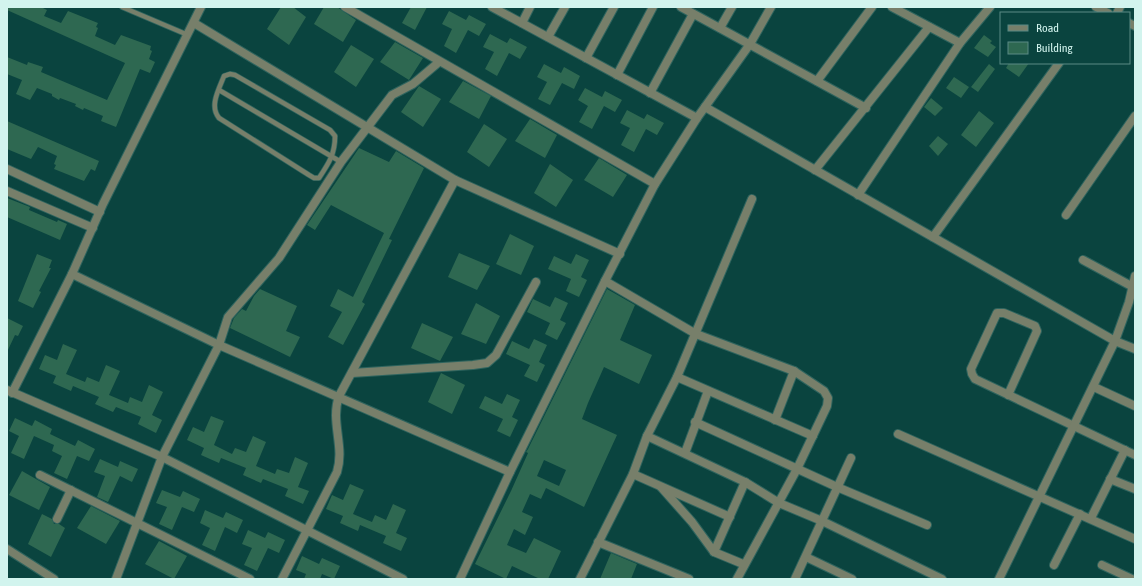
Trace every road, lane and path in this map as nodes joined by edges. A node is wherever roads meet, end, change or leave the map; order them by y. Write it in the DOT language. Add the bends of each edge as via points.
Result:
graph roads {
  1 [pos="122,7"];
  2 [pos="201,7"];
  3 [pos="345,7"];
  4 [pos="492,7"];
  5 [pos="530,7"];
  6 [pos="565,7"];
  7 [pos="614,7"];
  8 [pos="653,7"];
  9 [pos="732,7"];
  10 [pos="771,7"];
  11 [pos="872,7"];
  12 [pos="892,7"];
  13 [pos="990,7"];
  14 [pos="687,9"];
  15 [pos="522,23"];
  16 [pos="194,24"];
  17 [pos="929,27"];
  18 [pos="720,28"];
  19 [pos="188,35"];
  20 [pos="548,37"];
  21 [pos="960,43"];
  22 [pos="750,44"];
  23 [pos="586,58"];
  24 [pos="439,62"];
  25 [pos="1058,64"];
  26 [pos="617,75"];
  27 [pos="817,81"];
  28 [pos="219,90"];
  29 [pos="650,93"];
  30 [pos="705,107"];
  31 [pos="866,108"];
  32 [pos="1135,116"];
  33 [pos="697,118"];
  34 [pos="369,127"];
  35 [pos="333,157"];
  36 [pos="341,162"];
  37 [pos="7,169"];
  38 [pos="815,170"];
  39 [pos="455,180"];
  40 [pos="655,184"];
  41 [pos="7,191"];
  42 [pos="858,194"];
  43 [pos="752,199"];
  44 [pos="100,212"];
  45 [pos="1066,215"];
  46 [pos="93,228"];
  47 [pos="933,237"];
  48 [pos="620,254"];
  49 [pos="1083,260"];
  50 [pos="72,274"];
  51 [pos="1135,276"];
  52 [pos="604,281"];
  53 [pos="536,282"];
  54 [pos="1133,287"];
  55 [pos="696,334"];
  56 [pos="1115,341"];
  57 [pos="219,345"];
  58 [pos="1135,349"];
  59 [pos="794,371"];
  60 [pos="352,373"];
  61 [pos="677,377"];
  62 [pos="1094,387"];
  63 [pos="708,391"];
  64 [pos="10,392"];
  65 [pos="1008,395"];
  66 [pos="339,396"];
  67 [pos="1135,406"];
  68 [pos="775,420"];
  69 [pos="695,422"];
  70 [pos="1074,426"];
  71 [pos="898,434"];
  72 [pos="646,436"];
  73 [pos="813,436"];
  74 [pos="1125,450"];
  75 [pos="685,453"];
  76 [pos="1135,455"];
  77 [pos="162,457"];
  78 [pos="851,458"];
  79 [pos="797,469"];
  80 [pos="510,472"];
  81 [pos="633,474"];
  82 [pos="40,475"];
  83 [pos="1110,479"];
  84 [pos="745,482"];
  85 [pos="661,487"];
  86 [pos="837,487"];
  87 [pos="1135,489"];
  88 [pos="71,490"];
  89 [pos="1040,495"];
  90 [pos="779,504"];
  91 [pos="1080,514"];
  92 [pos="730,517"];
  93 [pos="1090,518"];
  94 [pos="57,519"];
  95 [pos="822,520"];
  96 [pos="138,522"];
  97 [pos="927,524"];
  98 [pos="305,531"];
  99 [pos="1135,539"];
  100 [pos="598,542"];
  101 [pos="7,549"];
  102 [pos="714,552"];
  103 [pos="806,557"];
  104 [pos="743,564"];
  105 [pos="1054,565"];
  106 [pos="1102,565"];
  107 [pos="54,579"];
  108 [pos="116,579"];
  109 [pos="250,579"];
  110 [pos="282,579"];
  111 [pos="402,579"];
  112 [pos="460,579"];
  113 [pos="580,579"];
  114 [pos="689,579"];
  115 [pos="737,579"];
  116 [pos="795,579"];
  117 [pos="852,579"];
  118 [pos="942,579"];
  119 [pos="999,579"];
  120 [pos="1132,579"];
  1 -- 19 [label="lane"];
  2 -- 16 [label="street"];
  3 -- 24 [label="street"];
  4 -- 15 [label="street"];
  5 -- 15 [label="street"];
  6 -- 20 [label="street"];
  7 -- 23 [label="street"];
  8 -- 26 [label="street"];
  9 -- 18 [label="street"];
  10 -- 22 [label="street"];
  11 -- 27 [label="street"];
  12 -- 17 [label="street"];
  13 -- 21 [label="street"];
  14 -- 18 [label="street"];
  14 -- 29 [label="street"];
  15 -- 20 [label="street"];
  16 -- 19 [label="street"];
  16 -- 34 [label="street"];
  17 -- 21 [label="street"];
  17 -- 31 [label="street"];
  18 -- 22 [label="street"];
  19 -- 44 [label="street"];
  20 -- 23 [label="street"];
  21 -- 42 [label="street"];
  22 -- 27 [label="street"];
  22 -- 30 [label="street"];
  23 -- 26 [label="street"];
  24 -- 34 [label="street" via="413,84 392,95"];
  24 -- 40 [label="street"];
  25 -- 47 [label="street"];
  26 -- 29 [label="street"];
  27 -- 31 [label="street"];
  28 -- 35 [label="lane"];
  28 -- 35 [label="lane" via="224,76 235,75 330,130 335,136"];
  28 -- 35 [label="lane" via="214,107 219,118 314,178 319,178"];
  29 -- 33 [label="street"];
  30 -- 33 [label="street"];
  30 -- 38 [label="street"];
  31 -- 38 [label="street"];
  32 -- 45 [label="street"];
  33 -- 40 [label="street"];
  34 -- 36 [label="street"];
  34 -- 39 [label="street"];
  35 -- 36 [label="lane"];
  36 -- 57 [label="street" via="280,258 228,317"];
  37 -- 44 [label="street"];
  38 -- 42 [label="street"];
  39 -- 48 [label="street"];
  39 -- 60 [label="street"];
  40 -- 48 [label="street"];
  41 -- 46 [label="street"];
  42 -- 47 [label="street"];
  43 -- 55 [label="street"];
  44 -- 46 [label="street"];
  46 -- 50 [label="street"];
  47 -- 56 [label="street"];
  48 -- 52 [label="street"];
  49 -- 54 [label="street"];
  50 -- 57 [label="street"];
  50 -- 64 [label="street"];
  51 -- 54 [label="street"];
  52 -- 55 [label="street"];
  52 -- 80 [label="street"];
  53 -- 60 [label="street" via="496,355 487,363"];
  54 -- 56 [label="street"];
  55 -- 59 [label="street"];
  55 -- 61 [label="street"];
  56 -- 58 [label="street"];
  56 -- 62 [label="street"];
  57 -- 66 [label="street"];
  57 -- 77 [label="street"];
  59 -- 68 [label="street"];
  59 -- 73 [label="street" via="824,391 828,398 827,406"];
  60 -- 66 [label="street"];
  61 -- 63 [label="street"];
  61 -- 72 [label="street"];
  62 -- 67 [label="street"];
  62 -- 70 [label="street"];
  63 -- 68 [label="street"];
  63 -- 69 [label="street"];
  64 -- 77 [label="street"];
  65 -- 65 [label="street" via="975,379 972,374 972,368 998,313 1035,326 1037,331"];
  65 -- 70 [label="street"];
  66 -- 80 [label="street"];
  66 -- 98 [label="street" via="336,404 336,421 341,460"];
  68 -- 73 [label="street"];
  69 -- 75 [label="street"];
  69 -- 79 [label="street"];
  70 -- 74 [label="street"];
  70 -- 89 [label="street"];
  71 -- 89 [label="street"];
  72 -- 75 [label="street"];
  72 -- 81 [label="street"];
  73 -- 79 [label="street"];
  74 -- 76 [label="street"];
  74 -- 83 [label="street"];
  75 -- 84 [label="street"];
  77 -- 96 [label="street"];
  77 -- 98 [label="street"];
  78 -- 86 [label="street"];
  79 -- 86 [label="street"];
  79 -- 90 [label="street"];
  80 -- 112 [label="street"];
  81 -- 85 [label="street"];
  81 -- 100 [label="street"];
  82 -- 88 [label="street"];
  83 -- 87 [label="street"];
  83 -- 93 [label="street"];
  84 -- 90 [label="street"];
  84 -- 92 [label="street"];
  85 -- 92 [label="street"];
  85 -- 102 [label="street"];
  86 -- 95 [label="street"];
  86 -- 97 [label="street"];
  88 -- 94 [label="street"];
  88 -- 96 [label="street"];
  89 -- 91 [label="street"];
  89 -- 119 [label="street"];
  90 -- 95 [label="street"];
  90 -- 104 [label="street"];
  91 -- 93 [label="street"];
  91 -- 105 [label="street"];
  92 -- 102 [label="street"];
  93 -- 99 [label="street"];
  95 -- 103 [label="street"];
  95 -- 118 [label="street"];
  96 -- 108 [label="street"];
  96 -- 109 [label="street"];
  98 -- 110 [label="street"];
  98 -- 111 [label="street"];
  100 -- 113 [label="street"];
  100 -- 114 [label="street"];
  101 -- 107 [label="street"];
  102 -- 104 [label="street"];
  103 -- 116 [label="street"];
  103 -- 117 [label="street"];
  104 -- 115 [label="street"];
  106 -- 120 [label="street"];
}
